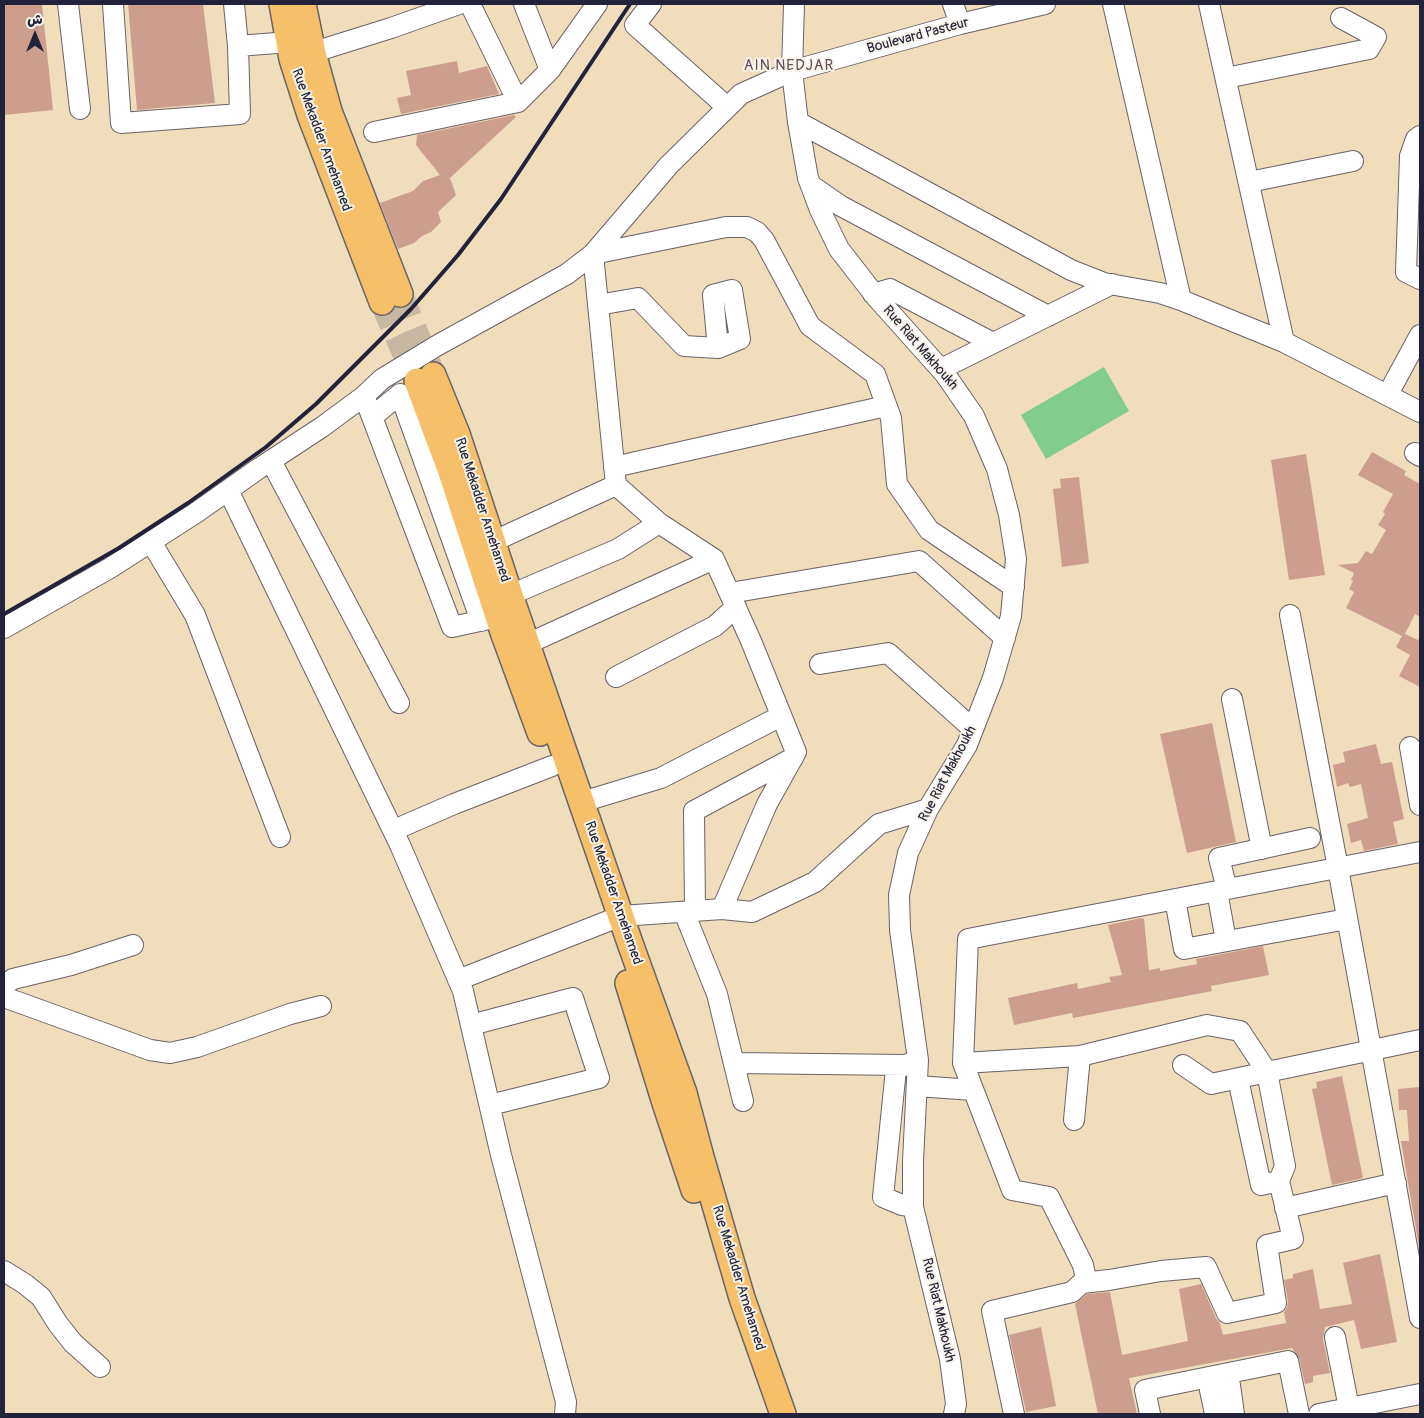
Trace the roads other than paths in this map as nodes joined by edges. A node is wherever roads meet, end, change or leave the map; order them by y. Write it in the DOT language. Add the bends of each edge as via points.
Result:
graph roads {
  1 [pos="68,4"];
  2 [pos="113,4"];
  3 [pos="234,4"];
  4 [pos="282,4"];
  5 [pos="303,4"];
  6 [pos="459,4"];
  7 [pos="470,4"];
  8 [pos="524,4"];
  9 [pos="597,4"];
  10 [pos="651,4"];
  11 [pos="794,4"];
  12 [pos="953,4"];
  13 [pos="1045,4"];
  14 [pos="1113,4"];
  15 [pos="1209,4"];
  16 [pos="1341,18"];
  17 [pos="960,24"];
  18 [pos="238,46"];
  19 [pos="298,51"];
  20 [pos="550,70"];
  21 [pos="792,72"];
  22 [pos="1226,78"];
  23 [pos="518,102"];
  24 [pos="727,107"];
  25 [pos="80,109"];
  26 [pos="798,122"];
  27 [pos="374,132"];
  28 [pos="1420,136"];
  29 [pos="1353,161"];
  30 [pos="1248,182"];
  31 [pos="812,186"];
  32 [pos="593,254"];
  33 [pos="1420,279"];
  34 [pos="1112,284"];
  35 [pos="873,294"];
  36 [pos="391,298"];
  37 [pos="1181,300"];
  38 [pos="598,305"];
  39 [pos="1048,316"];
  40 [pos="1420,335"];
  41 [pos="1284,342"];
  42 [pos="994,343"];
  43 [pos="718,348"];
  44 [pos="941,369"];
  45 [pos="1388,394"];
  46 [pos="364,396"];
  47 [pos="886,406"];
  48 [pos="1420,412"];
  49 [pos="372,417"];
  50 [pos="270,460"];
  51 [pos="615,476"];
  52 [pos="228,490"];
  53 [pos="658,523"];
  54 [pos="151,542"];
  55 [pos="492,542"];
  56 [pos="714,559"];
  57 [pos="1014,587"];
  58 [pos="510,595"];
  59 [pos="733,600"];
  60 [pos="1290,615"];
  61 [pos="490,619"];
  62 [pos="4,628"];
  63 [pos="1005,638"];
  64 [pos="527,644"];
  65 [pos="820,664"];
  66 [pos="616,677"];
  67 [pos="1232,699"];
  68 [pos="398,703"];
  69 [pos="781,716"];
  70 [pos="973,729"];
  71 [pos="1410,747"];
  72 [pos="792,758"];
  73 [pos="552,766"];
  74 [pos="582,802"];
  75 [pos="1420,805"];
  76 [pos="928,809"];
  77 [pos="394,830"];
  78 [pos="280,838"];
  79 [pos="1310,838"];
  80 [pos="1262,848"];
  81 [pos="1420,852"];
  82 [pos="1338,868"];
  83 [pos="1222,890"];
  84 [pos="1175,899"];
  85 [pos="722,909"];
  86 [pos="690,911"];
  87 [pos="614,919"];
  88 [pos="1348,919"];
  89 [pos="1226,941"];
  90 [pos="133,945"];
  91 [pos="458,980"];
  92 [pos="4,985"];
  93 [pos="4,997"];
  94 [pos="321,1006"];
  95 [pos="471,1025"];
  96 [pos="1420,1040"];
  97 [pos="1371,1049"];
  98 [pos="1080,1056"];
  99 [pos="734,1063"];
  100 [pos="912,1063"];
  101 [pos="963,1063"];
  102 [pos="1183,1066"];
  103 [pos="1267,1072"];
  104 [pos="1238,1078"];
  105 [pos="917,1086"];
  106 [pos="973,1090"];
  107 [pos="743,1101"];
  108 [pos="490,1105"];
  109 [pos="1074,1120"];
  110 [pos="889,1140"];
  111 [pos="914,1141"];
  112 [pos="1279,1181"];
  113 [pos="1396,1183"];
  114 [pos="913,1207"];
  115 [pos="1285,1208"];
  116 [pos="4,1271"];
  117 [pos="1082,1283"];
  118 [pos="1420,1318"];
  119 [pos="1335,1337"];
  120 [pos="100,1367"];
  121 [pos="1218,1378"];
  122 [pos="1420,1394"];
  123 [pos="1349,1408"];
  124 [pos="565,1414"];
  125 [pos="764,1414"];
  126 [pos="783,1414"];
  127 [pos="954,1414"];
  128 [pos="1014,1414"];
  129 [pos="1150,1414"];
  130 [pos="1214,1414"];
  131 [pos="1234,1414"];
  132 [pos="1299,1414"];
  133 [pos="1319,1414"];
  1 -- 25 [label="street"];
  2 -- 18 [label="street" via="121,123 240,114"];
  3 -- 18 [label="street"];
  4 -- 19 [label="main road, Rue Mekadder Amehamed"];
  5 -- 19 [label="main road, Rue Mekadder Amehamed"];
  6 -- 19 [label="street" via="392,28"];
  7 -- 23 [label="street"];
  8 -- 20 [label="street"];
  9 -- 20 [label="street"];
  10 -- 24 [label="street" via="634,25"];
  11 -- 21 [label="street, Rue Riat Makhoukh"];
  12 -- 17 [label="street"];
  13 -- 17 [label="street, Boulevard Pasteur"];
  14 -- 37 [label="street"];
  15 -- 22 [label="street"];
  16 -- 22 [label="street" via="1376,37 1370,49"];
  17 -- 21 [label="street, Boulevard Pasteur"];
  18 -- 19 [label="street"];
  19 -- 36 [label="main road, Rue Mekadder Amehamed" via="310,115"];
  20 -- 23 [label="street"];
  21 -- 24 [label="street, Boulevard Pasteur" via="741,94"];
  21 -- 26 [label="street, Rue Riat Makhoukh"];
  22 -- 30 [label="street"];
  23 -- 27 [label="street"];
  24 -- 32 [label="street, Boulevard Pasteur" via="668,165"];
  26 -- 31 [label="street, Rue Riat Makhoukh"];
  26 -- 34 [label="street" via="1071,270"];
  28 -- 33 [label="street" via="1410,156 1406,272"];
  29 -- 30 [label="street"];
  30 -- 41 [label="street"];
  31 -- 35 [label="street, Rue Riat Makhoukh" via="838,249"];
  31 -- 39 [label="street" via="842,206"];
  32 -- 38 [label="street"];
  32 -- 46 [label="street" via="567,274 382,379"];
  32 -- 47 [label="street" via="726,227 747,227 757,232 810,326 875,374"];
  34 -- 37 [label="street"];
  34 -- 39 [label="street"];
  35 -- 42 [label="street" via="890,289"];
  35 -- 44 [label="street, Rue Riat Makhoukh"];
  37 -- 41 [label="street"];
  38 -- 43 [label="street" via="638,298 684,346"];
  38 -- 51 [label="street"];
  39 -- 42 [label="street"];
  40 -- 45 [label="street"];
  41 -- 45 [label="street"];
  42 -- 44 [label="street"];
  44 -- 57 [label="street, Rue Riat Makhoukh" via="974,416 997,469 1016,559"];
  45 -- 48 [label="street"];
  46 -- 49 [label="street"];
  46 -- 50 [label="street"];
  47 -- 51 [label="street"];
  47 -- 57 [label="street" via="891,418 897,484 929,530"];
  49 -- 61 [label="street" via="452,627"];
  49 -- 61 [label="street" via="400,394"];
  50 -- 52 [label="street"];
  50 -- 68 [label="street"];
  51 -- 53 [label="street"];
  51 -- 55 [label="street"];
  52 -- 54 [label="street"];
  52 -- 77 [label="street"];
  53 -- 56 [label="street"];
  53 -- 58 [label="street" via="618,549"];
  54 -- 62 [label="street"];
  54 -- 78 [label="street" via="195,615"];
  55 -- 58 [label="main road, Rue Mekadder Amehamed"];
  55 -- 61 [label="main road, Rue Mekadder Amehamed" via="457,434 425,378"];
  56 -- 59 [label="street"];
  56 -- 64 [label="street"];
  57 -- 63 [label="street, Rue Riat Makhoukh"];
  58 -- 64 [label="main road, Rue Mekadder Amehamed"];
  59 -- 63 [label="street" via="920,561"];
  59 -- 66 [label="street" via="715,626"];
  59 -- 69 [label="street"];
  60 -- 82 [label="street"];
  61 -- 73 [label="main road, Rue Mekadder Amehamed"];
  63 -- 70 [label="street, Rue Riat Makhoukh"];
  64 -- 74 [label="main road, Rue Mekadder Amehamed"];
  65 -- 70 [label="street" via="888,653"];
  67 -- 80 [label="street"];
  69 -- 72 [label="street" via="796,752"];
  69 -- 74 [label="street" via="662,778"];
  70 -- 76 [label="street, Rue Riat Makhoukh"];
  71 -- 75 [label="street"];
  72 -- 85 [label="street" via="767,804"];
  72 -- 86 [label="street" via="694,811"];
  73 -- 77 [label="street"];
  73 -- 87 [label="main road, Rue Mekadder Amehamed"];
  74 -- 87 [label="main road, Rue Mekadder Amehamed"];
  76 -- 85 [label="street" via="879,824 815,882 752,912"];
  76 -- 100 [label="street, Rue Riat Makhoukh" via="908,853 899,895"];
  77 -- 91 [label="street"];
  79 -- 80 [label="street"];
  80 -- 83 [label="street" via="1219,858"];
  81 -- 82 [label="street"];
  82 -- 83 [label="street"];
  82 -- 88 [label="street"];
  83 -- 84 [label="street"];
  83 -- 89 [label="street"];
  84 -- 89 [label="street" via="1184,949"];
  84 -- 101 [label="street" via="968,939"];
  85 -- 86 [label="street"];
  86 -- 87 [label="street"];
  86 -- 99 [label="street" via="717,994"];
  87 -- 91 [label="street"];
  87 -- 125 [label="main road, Rue Mekadder Amehamed" via="624,971"];
  87 -- 126 [label="main road, Rue Mekadder Amehamed" via="684,1093 742,1298"];
  88 -- 89 [label="street"];
  88 -- 97 [label="street"];
  90 -- 92 [label="street" via="72,965 13,979"];
  91 -- 95 [label="street"];
  93 -- 94 [label="street" via="150,1050 170,1053"];
  95 -- 108 [label="street"];
  95 -- 108 [label="street" via="573,998 599,1078"];
  96 -- 97 [label="street"];
  97 -- 103 [label="street"];
  97 -- 113 [label="street"];
  98 -- 101 [label="street"];
  98 -- 103 [label="street" via="1207,1025 1240,1031"];
  98 -- 109 [label="street"];
  99 -- 100 [label="street"];
  99 -- 107 [label="street"];
  100 -- 105 [label="street, Rue Riat Makhoukh"];
  100 -- 110 [label="street" via="896,1069"];
  101 -- 106 [label="street"];
  102 -- 104 [label="street" via="1211,1084"];
  103 -- 104 [label="street"];
  103 -- 112 [label="street" via="1286,1166"];
  104 -- 112 [label="street" via="1261,1185"];
  105 -- 106 [label="street"];
  105 -- 111 [label="street, Rue Riat Makhoukh"];
  106 -- 117 [label="street" via="1012,1190 1049,1197 1083,1265 1086,1279"];
  108 -- 124 [label="street" via="566,1402"];
  110 -- 111 [label="street"];
  110 -- 114 [label="street" via="883,1197"];
  111 -- 114 [label="street, Rue Riat Makhoukh"];
  112 -- 115 [label="street"];
  113 -- 115 [label="street"];
  113 -- 118 [label="street"];
  114 -- 127 [label="street, Rue Riat Makhoukh" via="950,1359 956,1404"];
  115 -- 117 [label="street" via="1293,1239 1267,1245 1276,1302 1227,1313 1206,1266"];
  116 -- 120 [label="street" via="41,1298 72,1343"];
  117 -- 128 [label="street" via="1072,1292 992,1311"];
  119 -- 123 [label="street"];
  121 -- 129 [label="street" via="1145,1390"];
  121 -- 130 [label="street" via="1210,1390"];
  121 -- 131 [label="street" via="1230,1385"];
  121 -- 132 [label="street" via="1288,1361"];
  122 -- 123 [label="street"];
  123 -- 133 [label="street"];
}
